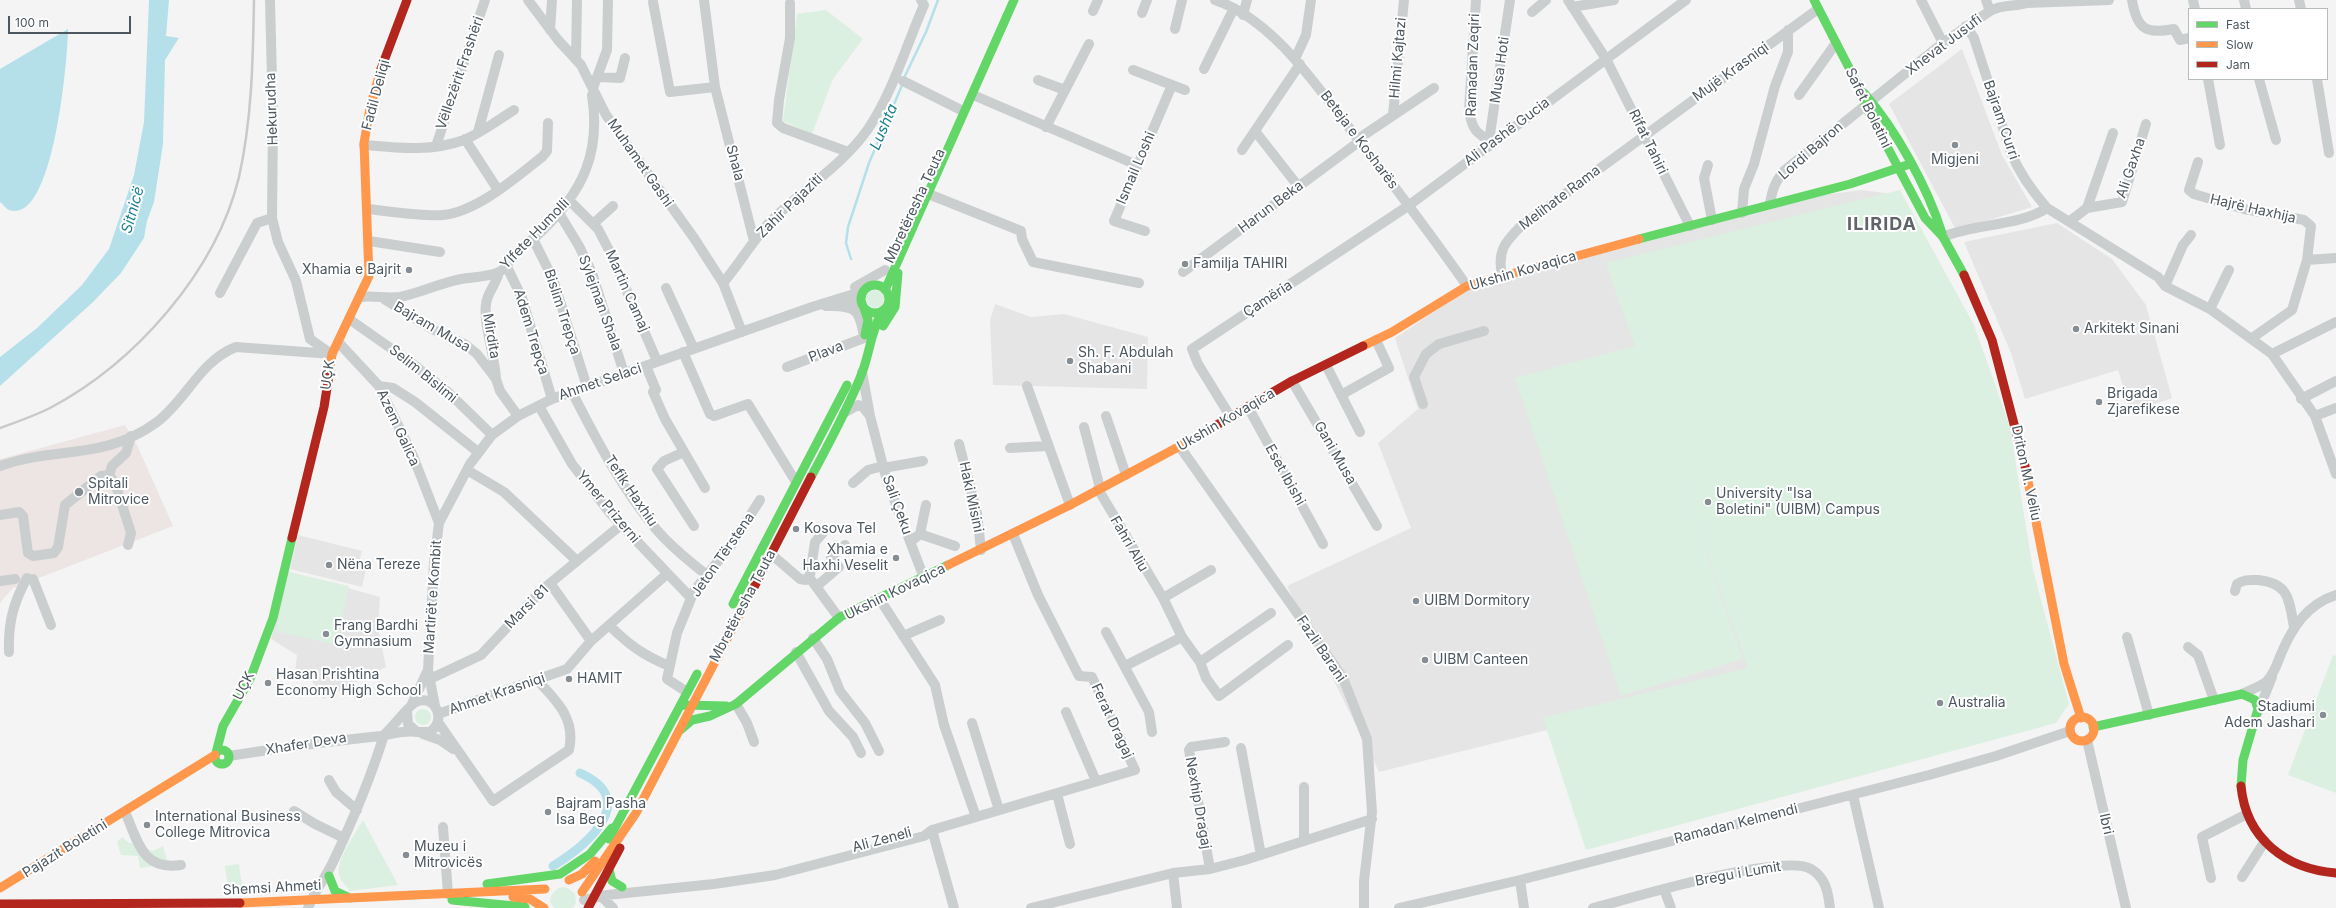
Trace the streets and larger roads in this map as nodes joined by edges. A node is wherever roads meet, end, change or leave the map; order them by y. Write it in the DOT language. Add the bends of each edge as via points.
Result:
graph roads {
  1 [pos="270,0"];
  2 [pos="406,0"];
  3 [pos="485,0"];
  4 [pos="528,0"];
  5 [pos="552,0"];
  6 [pos="577,0"];
  7 [pos="608,0"];
  8 [pos="704,0"];
  9 [pos="921,0"];
  10 [pos="1008,0"];
  11 [pos="1098,0"];
  12 [pos="1147,0"];
  13 [pos="1182,0"];
  14 [pos="1215,0"];
  15 [pos="1247,0"];
  16 [pos="1311,0"];
  17 [pos="1404,0"];
  18 [pos="1476,0"];
  19 [pos="1510,0"];
  20 [pos="1546,0"];
  21 [pos="1614,0"];
  22 [pos="1686,0"];
  23 [pos="1920,0"];
  24 [pos="1986,0"];
  25 [pos="2102,0"];
  26 [pos="2109,0"];
  27 [pos="2132,0"];
  28 [pos="2050,1"];
  29 [pos="653,2"];
  30 [pos="790,3"];
  31 [pos="1570,3"];
  32 [pos="1816,4"];
  33 [pos="1234,8"];
  34 [pos="1093,11"];
  35 [pos="1990,11"];
  36 [pos="1532,12"];
  37 [pos="1142,13"];
  38 [pos="1243,15"];
  39 [pos="1966,26"];
  40 [pos="1175,28"];
  41 [pos="550,30"];
  42 [pos="1788,30"];
  43 [pos="2188,38"];
  44 [pos="1836,43"];
  45 [pos="1943,43"];
  46 [pos="1089,44"];
  47 [pos="499,55"];
  48 [pos="625,58"];
  49 [pos="576,59"];
  50 [pos="1606,59"];
  51 [pos="1297,62"];
  52 [pos="1204,68"];
  53 [pos="1133,70"];
  54 [pos="1038,80"];
  55 [pos="2208,80"];
  56 [pos="2259,80"];
  57 [pos="2317,80"];
  58 [pos="903,81"];
  59 [pos="593,83"];
  60 [pos="1172,85"];
  61 [pos="715,87"];
  62 [pos="1434,88"];
  63 [pos="1065,90"];
  64 [pos="1186,90"];
  65 [pos="973,95"];
  66 [pos="1799,95"];
  67 [pos="1868,102"];
  68 [pos="960,109"];
  69 [pos="514,110"];
  70 [pos="1393,115"];
  71 [pos="548,123"];
  72 [pos="2146,124"];
  73 [pos="1046,126"];
  74 [pos="1255,131"];
  75 [pos="478,132"];
  76 [pos="2113,133"];
  77 [pos="1644,136"];
  78 [pos="465,140"];
  79 [pos="1359,140"];
  80 [pos="2276,140"];
  81 [pos="1491,142"];
  82 [pos="364,145"];
  83 [pos="2220,145"];
  84 [pos="436,146"];
  85 [pos="1242,150"];
  86 [pos="848,152"];
  87 [pos="2329,153"];
  88 [pos="2198,162"];
  89 [pos="1137,165"];
  90 [pos="1708,165"];
  91 [pos="1912,169"];
  92 [pos="1901,173"];
  93 [pos="1298,186"];
  94 [pos="498,190"];
  95 [pos="925,193"];
  96 [pos="569,200"];
  97 [pos="1770,204"];
  98 [pos="613,206"];
  99 [pos="1408,206"];
  100 [pos="2046,208"];
  101 [pos="2087,208"];
  102 [pos="367,209"];
  103 [pos="559,213"];
  104 [pos="1742,213"];
  105 [pos="272,218"];
  106 [pos="1712,220"];
  107 [pos="2070,221"];
  108 [pos="593,224"];
  109 [pos="1690,226"];
  110 [pos="1145,231"];
  111 [pos="2191,235"];
  112 [pos="1942,237"];
  113 [pos="534,239"];
  114 [pos="369,241"];
  115 [pos="754,241"];
  116 [pos="440,252"];
  117 [pos="2336,258"];
  118 [pos="2307,260"];
  119 [pos="898,264"];
  120 [pos="503,269"];
  121 [pos="885,270"];
  122 [pos="2229,270"];
  123 [pos="1183,272"];
  124 [pos="1502,275"];
  125 [pos="723,283"];
  126 [pos="1139,283"];
  127 [pos="1467,286"];
  128 [pos="2165,286"];
  129 [pos="867,287"];
  130 [pos="666,288"];
  131 [pos="882,288"];
  132 [pos="220,293"];
  133 [pos="361,297"];
  134 [pos="384,299"];
  135 [pos="812,306"];
  136 [pos="863,306"];
  137 [pos="2210,309"];
  138 [pos="883,310"];
  139 [pos="349,319"];
  140 [pos="2336,322"];
  141 [pos="1484,331"];
  142 [pos="742,332"];
  143 [pos="864,338"];
  144 [pos="2252,338"];
  145 [pos="1376,340"];
  146 [pos="339,343"];
  147 [pos="694,349"];
  148 [pos="683,352"];
  149 [pos="332,354"];
  150 [pos="2272,354"];
  151 [pos="657,361"];
  152 [pos="646,366"];
  153 [pos="1326,366"];
  154 [pos="787,367"];
  155 [pos="862,372"];
  156 [pos="624,373"];
  157 [pos="496,378"];
  158 [pos="1292,381"];
  159 [pos="2336,381"];
  160 [pos="379,386"];
  161 [pos="1027,386"];
  162 [pos="587,387"];
  163 [pos="572,392"];
  164 [pos="1341,395"];
  165 [pos="552,399"];
  166 [pos="2301,399"];
  167 [pos="1423,404"];
  168 [pos="539,406"];
  169 [pos="1248,407"];
  170 [pos="2336,408"];
  171 [pos="844,413"];
  172 [pos="518,416"];
  173 [pos="870,416"];
  174 [pos="1106,416"];
  175 [pos="1230,416"];
  176 [pos="2315,416"];
  177 [pos="1084,427"];
  178 [pos="1360,432"];
  179 [pos="492,435"];
  180 [pos="131,436"];
  181 [pos="959,444"];
  182 [pos="1047,446"];
  183 [pos="1180,447"];
  184 [pos="1010,448"];
  185 [pos="478,452"];
  186 [pos="684,452"];
  187 [pos="924,461"];
  188 [pos="0,466"];
  189 [pos="883,467"];
  190 [pos="467,470"];
  191 [pos="2336,474"];
  192 [pos="109,475"];
  193 [pos="1126,475"];
  194 [pos="796,482"];
  195 [pos="853,483"];
  196 [pos="705,488"];
  197 [pos="1099,489"];
  198 [pos="760,500"];
  199 [pos="926,505"];
  200 [pos="1070,506"];
  201 [pos="0,515"];
  202 [pos="439,523"];
  203 [pos="620,525"];
  204 [pos="694,526"];
  205 [pos="1377,526"];
  206 [pos="823,533"];
  207 [pos="920,534"];
  208 [pos="1013,534"];
  209 [pos="910,542"];
  210 [pos="1323,544"];
  211 [pos="128,545"];
  212 [pos="845,545"];
  213 [pos="955,546"];
  214 [pos="982,550"];
  215 [pos="771,554"];
  216 [pos="577,561"];
  217 [pos="1211,570"];
  218 [pos="667,574"];
  219 [pos="708,576"];
  220 [pos="809,578"];
  221 [pos="924,578"];
  222 [pos="15,579"];
  223 [pos="0,580"];
  224 [pos="550,584"];
  225 [pos="817,586"];
  226 [pos="2235,591"];
  227 [pos="2336,595"];
  228 [pos="692,598"];
  229 [pos="879,598"];
  230 [pos="1162,598"];
  231 [pos="729,613"];
  232 [pos="1271,613"];
  233 [pos="839,618"];
  234 [pos="940,620"];
  235 [pos="610,625"];
  236 [pos="51,626"];
  237 [pos="2294,627"];
  238 [pos="1106,632"];
  239 [pos="903,636"];
  240 [pos="1182,637"];
  241 [pos="2128,637"];
  242 [pos="813,638"];
  243 [pos="591,641"];
  244 [pos="1288,645"];
  245 [pos="2188,647"];
  246 [pos="9,652"];
  247 [pos="796,652"];
  248 [pos="1200,662"];
  249 [pos="669,666"];
  250 [pos="1124,666"];
  251 [pos="701,667"];
  252 [pos="429,675"];
  253 [pos="2272,675"];
  254 [pos="705,678"];
  255 [pos="537,680"];
  256 [pos="687,692"];
  257 [pos="749,693"];
  258 [pos="2242,694"];
  259 [pos="2214,700"];
  260 [pos="736,704"];
  261 [pos="681,705"];
  262 [pos="691,706"];
  263 [pos="716,706"];
  264 [pos="409,707"];
  265 [pos="1066,712"];
  266 [pos="437,714"];
  267 [pos="2149,715"];
  268 [pos="2080,718"];
  269 [pos="2256,718"];
  270 [pos="972,723"];
  271 [pos="2093,727"];
  272 [pos="679,731"];
  273 [pos="2070,731"];
  274 [pos="1152,732"];
  275 [pos="420,733"];
  276 [pos="384,735"];
  277 [pos="2087,740"];
  278 [pos="754,742"];
  279 [pos="1225,742"];
  280 [pos="1241,748"];
  281 [pos="879,751"];
  282 [pos="861,753"];
  283 [pos="221,754"];
  284 [pos="460,754"];
  285 [pos="219,764"];
  286 [pos="188,773"];
  287 [pos="329,780"];
  288 [pos="1096,781"];
  289 [pos="1304,787"];
  290 [pos="1057,794"];
  291 [pos="1853,795"];
  292 [pos="628,804"];
  293 [pos="357,810"];
  294 [pos="999,810"];
  295 [pos="294,811"];
  296 [pos="125,812"];
  297 [pos="2247,814"];
  298 [pos="976,817"];
  299 [pos="1372,818"];
  300 [pos="443,827"];
  301 [pos="628,827"];
  302 [pos="930,831"];
  303 [pos="344,838"];
  304 [pos="1304,840"];
  305 [pos="2265,841"];
  306 [pos="1070,844"];
  307 [pos="1262,855"];
  308 [pos="181,865"];
  309 [pos="1210,869"];
  310 [pos="609,870"];
  311 [pos="1173,873"];
  312 [pos="2336,873"];
  313 [pos="325,878"];
  314 [pos="2211,878"];
  315 [pos="2242,878"];
  316 [pos="569,880"];
  317 [pos="1520,880"];
  318 [pos="2,887"];
  319 [pos="622,887"];
  320 [pos="545,889"];
  321 [pos="1664,889"];
  322 [pos="598,894"];
  323 [pos="450,897"];
  324 [pos="350,898"];
  325 [pos="584,900"];
  326 [pos="0,904"];
  327 [pos="315,905"];
  328 [pos="12,906"];
  329 [pos="86,906"];
  330 [pos="476,906"];
  331 [pos="100,907"];
  332 [pos="1043,907"];
  333 [pos="528,908"];
  334 [pos="544,908"];
  335 [pos="613,908"];
  336 [pos="954,908"];
  337 [pos="1031,908"];
  338 [pos="1177,908"];
  339 [pos="1364,908"];
  340 [pos="1399,908"];
  341 [pos="1524,908"];
  342 [pos="1593,908"];
  343 [pos="1671,908"];
  344 [pos="1830,908"];
  345 [pos="1879,908"];
  346 [pos="2126,908"];
  1 -- 105 [label="street, Hekurudha"];
  2 -- 82 [label="street, Fadil Deliqi" via="379,74"];
  3 -- 84 [label="street, Vëllezërit Frashëri"];
  4 -- 41 [label="street, Muhamet Gashi"];
  5 -- 41 [label="street"];
  6 -- 49 [label="street"];
  7 -- 59 [label="street" via="607,50"];
  8 -- 61 [label="street, Shala"];
  9 -- 86 [label="street, Zahir Pajaziti" via="924,5 884,101 868,130"];
  10 -- 65 [label="street, Mbretëresha Teuta"];
  10 -- 68 [label="street, Mbretëresha Teuta"];
  11 -- 34 [label="street"];
  12 -- 37 [label="street"];
  13 -- 40 [label="street"];
  14 -- 33 [label="street, Beteja e Kosharës"];
  15 -- 38 [label="street"];
  16 -- 51 [label="street" via="1306,35"];
  17 -- 70 [label="street, Hilmi Kajtazi"];
  18 -- 81 [label="street, Ramadan Zeqiri" via="1469,110 1475,131"];
  19 -- 81 [label="street, Musa Hoti"];
  20 -- 36 [label="street"];
  21 -- 31 [label="street"];
  22 -- 50 [label="street, Ali Pashë Gucia"];
  23 -- 45 [label="street"];
  24 -- 35 [label="street"];
  25 -- 26 [label="street, Xhevat Jusufi"];
  25 -- 28 [label="street, Xhevat Jusufi"];
  27 -- 43 [label="street" via="2138,19 2147,30 2152,32 2174,29 2180,40"];
  28 -- 35 [label="street, Xhevat Jusufi" via="1998,6"];
  29 -- 61 [label="street" via="670,92"];
  30 -- 86 [label="street" via="790,38 777,123 783,128"];
  31 -- 50 [label="street, Rifat Tahiri"];
  32 -- 42 [label="street, Mujë Krasniqi"];
  32 -- 44 [label="street, Safet Boletini"];
  33 -- 38 [label="street, Beteja e Kosharës"];
  33 -- 52 [label="street"];
  35 -- 39 [label="street, Xhevat Jusufi"];
  38 -- 51 [label="street, Beteja e Kosharës" via="1264,30"];
  39 -- 45 [label="street, Xhevat Jusufi"];
  39 -- 100 [label="street, Bajram Curri" via="1974,38 2016,165"];
  41 -- 49 [label="street, Muhamet Gashi"];
  42 -- 77 [label="street, Mujë Krasniqi"];
  42 -- 104 [label="street" via="1788,52 1744,189"];
  44 -- 66 [label="street"];
  44 -- 67 [label="street, Safet Boletini"];
  45 -- 67 [label="street, Xhevat Jusufi"];
  46 -- 63 [label="street"];
  47 -- 75 [label="street"];
  48 -- 59 [label="street" via="620,78"];
  49 -- 59 [label="street, Muhamet Gashi"];
  50 -- 77 [label="street, Rifat Tahiri"];
  50 -- 81 [label="street, Ali Pashë Gucia"];
  51 -- 74 [label="street"];
  51 -- 79 [label="street, Beteja e Kosharës"];
  53 -- 60 [label="street"];
  54 -- 63 [label="street"];
  55 -- 83 [label="street"];
  56 -- 80 [label="street"];
  57 -- 87 [label="street"];
  58 -- 68 [label="street"];
  59 -- 96 [label="street, Ylfete Humolli" via="594,109 587,172"];
  59 -- 125 [label="street, Muhamet Gashi" via="606,114"];
  60 -- 64 [label="street"];
  60 -- 89 [label="street, Ismail Loshi"];
  61 -- 115 [label="street, Shala"];
  62 -- 70 [label="street, Hilmi Kajtazi"];
  63 -- 73 [label="street"];
  65 -- 73 [label="street"];
  65 -- 95 [label="street, Mbretëresha Teuta"];
  67 -- 91 [label="street, Safet Boletini"];
  67 -- 92 [label="street, Safet Boletini"];
  67 -- 97 [label="street, Lordi Bajron" via="1784,171 1776,181"];
  68 -- 95 [label="street, Mbretëresha Teuta"];
  69 -- 75 [label="street, Vëllezërit Frashëri"];
  70 -- 79 [label="street, Hilmi Kajtazi"];
  71 -- 94 [label="street" via="547,151"];
  72 -- 101 [label="street, Ali Gaxha" via="2122,202"];
  73 -- 89 [label="street"];
  74 -- 85 [label="street"];
  74 -- 93 [label="street"];
  75 -- 78 [label="street, Vëllezërit Frashëri"];
  76 -- 101 [label="street, Ali Gaxha"];
  77 -- 109 [label="street, Rifat Tahiri"];
  77 -- 124 [label="street, Melihate Rama" via="1508,239 1499,261"];
  78 -- 84 [label="street, Vëllezërit Frashëri"];
  78 -- 94 [label="street"];
  79 -- 93 [label="street, Harun Beka"];
  79 -- 99 [label="street, Beteja e Kosharës"];
  81 -- 99 [label="street, Ali Pashë Gucia"];
  82 -- 84 [label="street, Vëllezërit Frashëri" via="408,149"];
  82 -- 102 [label="street, Fadil Deliqi"];
  86 -- 115 [label="street, Zahir Pajaziti" via="772,221"];
  88 -- 118 [label="street, Hajrë Haxhija" via="2189,190 2194,194 2244,209 2308,222 2311,232"];
  89 -- 110 [label="street, Ismail Loshi" via="1114,221"];
  90 -- 106 [label="street" via="1704,178"];
  91 -- 92 [label="street, Ukshin Kovaqica"];
  91 -- 112 [label="street, Driton M. Veliu" via="1939,222"];
  92 -- 97 [label="street, Ukshin Kovaqica"];
  92 -- 112 [label="street, Driton M. Veliu" via="1925,218"];
  93 -- 123 [label="street, Harun Beka"];
  94 -- 102 [label="street" via="461,211 443,215"];
  95 -- 119 [label="street, Mbretëresha Teuta"];
  95 -- 121 [label="street, Mbretëresha Teuta"];
  95 -- 126 [label="street" via="1021,231 1033,262"];
  96 -- 103 [label="street, Ylfete Humolli"];
  96 -- 108 [label="street, Martin Camaj"];
  97 -- 104 [label="street, Ukshin Kovaqica"];
  98 -- 108 [label="street"];
  99 -- 127 [label="street, Beteja e Kosharës"];
  99 -- 175 [label="street, Çamëria" via="1192,350"];
  100 -- 107 [label="street, Bajram Curri"];
  100 -- 112 [label="street" via="2032,215"];
  101 -- 107 [label="street, Ali Gaxha"];
  102 -- 114 [label="street, Fadil Deliqi"];
  103 -- 113 [label="street, Ylfete Humolli"];
  103 -- 156 [label="street, Sylejman Shala" via="592,273"];
  104 -- 106 [label="street, Ukshin Kovaqica"];
  105 -- 132 [label="street" via="257,222"];
  105 -- 149 [label="street, Hekurudha" via="278,242 296,282 310,339"];
  106 -- 109 [label="street, Ukshin Kovaqica"];
  107 -- 128 [label="street, Bajram Curri" via="2100,243 2158,277"];
  108 -- 151 [label="street, Martin Camaj" via="610,252"];
  109 -- 124 [label="street, Ukshin Kovaqica"];
  111 -- 128 [label="street" via="2183,245"];
  112 -- 268 [label="street, Driton M. Veliu" via="1968,282 1994,347 2023,454 2064,664"];
  113 -- 120 [label="street, Ylfete Humolli" via="514,254"];
  113 -- 162 [label="street, Bislim Trepça" via="553,279"];
  114 -- 116 [label="street"];
  114 -- 133 [label="street, Fadil Deliqi" via="369,276"];
  115 -- 125 [label="street, Zahir Pajaziti" via="744,258"];
  117 -- 118 [label="street"];
  118 -- 144 [label="street, Hajrë Haxhija" via="2292,310"];
  119 -- 131 [label="street, Mbretëresha Teuta"];
  119 -- 155 [label="street" via="895,308 885,321"];
  120 -- 134 [label="street, Ylfete Humolli" via="401,297"];
  120 -- 157 [label="street, Mirdita" via="488,297 485,310 496,362"];
  120 -- 165 [label="street, Adem Trepça" via="522,298"];
  121 -- 131 [label="street"];
  121 -- 135 [label="street, Mbretëresha Teuta"];
  122 -- 137 [label="street"];
  124 -- 127 [label="street, Ukshin Kovaqica"];
  125 -- 142 [label="street, Muhamet Gashi"];
  127 -- 145 [label="street, Ukshin Kovaqica"];
  128 -- 137 [label="street, Bajram Curri"];
  129 -- 131 [label="street"];
  129 -- 135 [label="street, Ahmet Selaci" via="854,294"];
  129 -- 136 [label="street" via="861,296"];
  130 -- 147 [label="street"];
  131 -- 138 [label="street" via="888,303"];
  133 -- 134 [label="street, Ylfete Humolli"];
  133 -- 139 [label="street, Fadil Deliqi"];
  134 -- 157 [label="street, Bajram Musa" via="439,333 466,345 477,354"];
  135 -- 136 [label="street, Ahmet Selaci" via="851,300"];
  135 -- 142 [label="street, Ahmet Selaci"];
  135 -- 143 [label="street" via="848,306 862,321"];
  136 -- 138 [label="street" via="871,312"];
  136 -- 143 [label="street, Mbretëresha Teuta" via="868,320"];
  137 -- 144 [label="street, Bajram Curri"];
  138 -- 155 [label="street, Mbretëresha Teuta" via="875,323"];
  139 -- 146 [label="street, Fadil Deliqi"];
  139 -- 179 [label="street, Selim Bislimi" via="449,393"];
  140 -- 150 [label="street"];
  141 -- 167 [label="street" via="1439,344 1426,354 1414,377"];
  142 -- 147 [label="street, Ahmet Selaci"];
  143 -- 154 [label="street, Plava"];
  143 -- 194 [label="street, Mbretëresha Teuta" via="843,394"];
  144 -- 150 [label="street, Bajram Curri"];
  145 -- 153 [label="street, Ukshin Kovaqica"];
  145 -- 164 [label="street" via="1389,368"];
  146 -- 149 [label="street, Fadil Deliqi"];
  146 -- 160 [label="street, Azem Galica"];
  147 -- 148 [label="street, Ahmet Selaci"];
  148 -- 151 [label="street, Ahmet Selaci"];
  148 -- 194 [label="street" via="710,414 714,416 748,404"];
  149 -- 180 [label="street, UÇK" via="236,347 221,353 157,422"];
  149 -- 283 [label="street, UÇK" via="324,408 273,618 250,679 223,726"];
  150 -- 166 [label="street, Bajram Curri"];
  151 -- 152 [label="street, Ahmet Selaci"];
  152 -- 156 [label="street, Ahmet Selaci"];
  152 -- 186 [label="street" via="656,390 653,392"];
  153 -- 158 [label="street, Ukshin Kovaqica"];
  153 -- 164 [label="street"];
  155 -- 171 [label="street, Mbretëresha Teuta"];
  155 -- 173 [label="street, Sali Çeku"];
  156 -- 162 [label="street, Ahmet Selaci"];
  157 -- 172 [label="street, Bajram Musa" via="500,391"];
  158 -- 169 [label="street, Ukshin Kovaqica"];
  158 -- 205 [label="street, Gani Musa"];
  159 -- 166 [label="street"];
  160 -- 185 [label="street" via="393,388 415,402"];
  160 -- 202 [label="street, Azem Galica" via="413,456"];
  161 -- 182 [label="street"];
  162 -- 163 [label="street, Ahmet Selaci"];
  163 -- 165 [label="street, Ahmet Selaci"];
  163 -- 219 [label="street, Tefik Haxhiu" via="623,482 656,530 688,561"];
  164 -- 178 [label="street"];
  165 -- 168 [label="street, Ahmet Selaci"];
  166 -- 176 [label="street, Bajram Curri"];
  168 -- 172 [label="street, Ahmet Selaci"];
  168 -- 203 [label="street, Ymer Prizerni" via="572,464"];
  169 -- 175 [label="street, Ukshin Kovaqica"];
  169 -- 210 [label="street, Eset Ibishi"];
  170 -- 176 [label="street"];
  171 -- 173 [label="street" via="858,405"];
  171 -- 215 [label="street, Mbretëresha Teuta"];
  172 -- 179 [label="street, Ahmet Selaci"];
  173 -- 189 [label="street, Sali Çeku"];
  174 -- 193 [label="street"];
  175 -- 183 [label="street, Ukshin Kovaqica"];
  176 -- 191 [label="street, Bajram Curri"];
  177 -- 197 [label="street"];
  179 -- 185 [label="street, Ahmet Selaci"];
  180 -- 188 [label="street, UÇK" via="119,444 93,450 17,460"];
  180 -- 192 [label="street" via="126,452 112,466"];
  181 -- 214 [label="street, Haki Misini" via="977,513"];
  182 -- 184 [label="street"];
  182 -- 200 [label="street"];
  183 -- 193 [label="street, Ukshin Kovaqica"];
  183 -- 299 [label="street, Fazli Barani" via="1343,678 1367,739"];
  185 -- 190 [label="street, Ahmet Selaci"];
  186 -- 196 [label="street"];
  186 -- 204 [label="street" via="664,462 657,469"];
  187 -- 189 [label="street, Sali Çeku"];
  189 -- 195 [label="street, Sali Çeku" via="868,470"];
  189 -- 209 [label="street, Sali Çeku"];
  190 -- 202 [label="street, Ahmet Selaci"];
  190 -- 216 [label="street" via="504,492"];
  192 -- 201 [label="street" via="101,476 65,505 58,547 54,553 33,556 28,553 23,516 19,512"];
  192 -- 211 [label="street" via="115,483 131,533"];
  193 -- 197 [label="street, Ukshin Kovaqica"];
  194 -- 231 [label="street, Mbretëresha Teuta"];
  197 -- 200 [label="street, Ukshin Kovaqica"];
  197 -- 230 [label="street, Fahri Aliu"];
  198 -- 219 [label="street, Jeton Tërstena"];
  199 -- 207 [label="street, Sali Çeku"];
  200 -- 208 [label="street, Ukshin Kovaqica"];
  202 -- 252 [label="street, Martirët e Kombit" via="434,563"];
  203 -- 216 [label="street, Marsi 81"];
  203 -- 218 [label="street, Ymer Prizerni"];
  206 -- 220 [label="street" via="815,542"];
  207 -- 209 [label="street, Sali Çeku"];
  207 -- 213 [label="street, Sali Çeku"];
  208 -- 214 [label="street, Ukshin Kovaqica"];
  208 -- 288 [label="street, Ferat Dragaj" via="1038,595 1078,675 1092,677 1135,770"];
  209 -- 221 [label="street, Sali Çeku"];
  212 -- 225 [label="street" via="831,557 839,567"];
  214 -- 221 [label="street, Ukshin Kovaqica"];
  215 -- 220 [label="street" via="800,579 804,581"];
  215 -- 254 [label="street, Mbretëresha Teuta"];
  216 -- 224 [label="street, Marsi 81"];
  217 -- 230 [label="street"];
  218 -- 228 [label="street, Ymer Prizerni"];
  218 -- 235 [label="street, Ahmet Krasniqi"];
  219 -- 228 [label="street, Jeton Tërstena" via="694,591"];
  220 -- 225 [label="street"];
  221 -- 229 [label="street, Ukshin Kovaqica"];
  222 -- 223 [label="street"];
  224 -- 243 [label="street"];
  224 -- 252 [label="street, Marsi 81" via="519,613 481,655"];
  225 -- 233 [label="street"];
  226 -- 237 [label="street" via="2237,584 2244,580 2266,581 2277,585 2288,595"];
  227 -- 237 [label="street" via="2313,608"];
  228 -- 249 [label="street, Jeton Tërstena" via="677,632"];
  229 -- 233 [label="street, Ukshin Kovaqica"];
  229 -- 239 [label="street"];
  230 -- 240 [label="street, Fahri Aliu"];
  232 -- 248 [label="street"];
  233 -- 242 [label="street, Ukshin Kovaqica"];
  234 -- 239 [label="street"];
  235 -- 243 [label="street, Ahmet Krasniqi"];
  235 -- 249 [label="street" via="630,646"];
  236 -- 246 [label="street" via="30,579 15,600 8,629"];
  237 -- 253 [label="street"];
  238 -- 250 [label="street"];
  239 -- 298 [label="street" via="935,685 944,725"];
  240 -- 248 [label="street, Fahri Aliu"];
  240 -- 250 [label="street"];
  241 -- 267 [label="street"];
  242 -- 247 [label="street, Ukshin Kovaqica"];
  242 -- 281 [label="street" via="827,659 840,691 865,723"];
  243 -- 255 [label="street, Ahmet Krasniqi" via="568,669"];
  244 -- 248 [label="street, Fahri Aliu" via="1219,696 1206,678"];
  245 -- 259 [label="street" via="2198,655"];
  247 -- 257 [label="street, Ukshin Kovaqica"];
  247 -- 282 [label="street" via="829,711 853,737"];
  249 -- 256 [label="street, Jeton Tërstena" via="667,679"];
  250 -- 274 [label="street" via="1149,712"];
  251 -- 256 [label="street, Mbretëresha Teuta"];
  252 -- 264 [label="street, Martirët e Kombit"];
  252 -- 266 [label="street, Martirët e Kombit"];
  253 -- 258 [label="street" via="2266,682"];
  253 -- 269 [label="street"];
  254 -- 262 [label="street, Mbretëresha Teuta"];
  254 -- 263 [label="street" via="706,695"];
  255 -- 266 [label="street, Ahmet Krasniqi"];
  255 -- 284 [label="street" via="567,714 570,722 569,750 493,800"];
  256 -- 261 [label="street, Mbretëresha Teuta"];
  257 -- 260 [label="street, Ukshin Kovaqica"];
  257 -- 263 [label="street, Ukshin Kovaqica" via="728,706"];
  258 -- 259 [label="street"];
  258 -- 269 [label="street" via="2251,697 2258,704"];
  259 -- 267 [label="street"];
  260 -- 272 [label="street, Ukshin Kovaqica" via="710,716 692,720"];
  260 -- 278 [label="street"];
  261 -- 262 [label="street, Ukshin Kovaqica"];
  261 -- 292 [label="street, Mbretëresha Teuta"];
  262 -- 263 [label="street, Ukshin Kovaqica"];
  262 -- 272 [label="street, Mbretëresha Teuta"];
  264 -- 266 [label="street" via="424,700"];
  264 -- 275 [label="street" via="408,724"];
  264 -- 276 [label="street, Martirët e Kombit"];
  265 -- 288 [label="street"];
  266 -- 275 [label="street" via="433,730"];
  266 -- 284 [label="street"];
  267 -- 271 [label="street"];
  268 -- 271 [label="street" via="2087,719"];
  268 -- 273 [label="street" via="2072,724"];
  269 -- 297 [label="street" via="2242,767 2242,797"];
  270 -- 294 [label="street"];
  271 -- 277 [label="street" via="2092,735"];
  272 -- 301 [label="street, Mbretëresha Teuta"];
  273 -- 277 [label="street" via="2076,740"];
  273 -- 291 [label="street, Ramadan Kelmendi" via="1996,756"];
  275 -- 276 [label="street" via="398,731"];
  275 -- 284 [label="street" via="444,742"];
  276 -- 283 [label="street, Xhafer Deva"];
  276 -- 293 [label="street" via="368,787"];
  277 -- 346 [label="street, Ibri"];
  279 -- 309 [label="street, Nexhip Dragaj" via="1191,747 1189,750"];
  280 -- 307 [label="street"];
  283 -- 285 [label="street, UÇK" via="215,761"];
  283 -- 286 [label="street, Pajazit Boletini"];
  285 -- 286 [label="street, Pajazit Boletini"];
  286 -- 296 [label="street, Pajazit Boletini"];
  287 -- 293 [label="street" via="336,792"];
  288 -- 290 [label="street, Ferat Dragaj"];
  289 -- 304 [label="street"];
  290 -- 294 [label="street, Ferat Dragaj"];
  290 -- 306 [label="street"];
  291 -- 317 [label="street, Ramadan Kelmendi"];
  291 -- 345 [label="street"];
  292 -- 316 [label="street, Mbretëresha Teuta" via="597,859 582,874"];
  292 -- 323 [label="street" via="590,854 570,869 546,877 483,884"];
  293 -- 303 [label="street"];
  294 -- 298 [label="street, Ferat Dragaj"];
  295 -- 303 [label="street"];
  296 -- 308 [label="street, Pajazit Boletini" via="143,852 150,861 167,867"];
  296 -- 318 [label="street, Pajazit Boletini"];
  297 -- 305 [label="street"];
  297 -- 314 [label="street" via="2202,837"];
  298 -- 302 [label="street, Ferat Dragaj"];
  299 -- 304 [label="street, Nexhip Dragaj"];
  299 -- 339 [label="street, Fazli Barani"];
  300 -- 323 [label="street"];
  301 -- 310 [label="street"];
  301 -- 325 [label="street, Mbretëresha Teuta"];
  302 -- 319 [label="street, Ali Zeneli" via="923,829 774,869 684,882"];
  302 -- 322 [label="street, Ali Zeneli" via="924,836 775,875 714,884"];
  302 -- 336 [label="street"];
  303 -- 313 [label="street"];
  304 -- 307 [label="street, Nexhip Dragaj"];
  305 -- 312 [label="street" via="2280,856 2296,865 2311,871"];
  305 -- 315 [label="street"];
  307 -- 309 [label="street, Nexhip Dragaj"];
  309 -- 311 [label="street, Nexhip Dragaj"];
  310 -- 319 [label="street" via="612,881"];
  310 -- 322 [label="street"];
  311 -- 332 [label="street, Nexhip Dragaj"];
  311 -- 338 [label="street"];
  313 -- 324 [label="street" via="333,890"];
  313 -- 327 [label="street"];
  316 -- 320 [label="street, Mbretëresha Teuta" via="556,881"];
  316 -- 325 [label="street" via="579,887"];
  317 -- 340 [label="street, Ramadan Kelmendi"];
  317 -- 341 [label="street"];
  318 -- 328 [label="street, Pajazit Boletini"];
  319 -- 322 [label="street, Ali Zeneli"];
  320 -- 323 [label="street, Shemsi Ahmeti"];
  320 -- 334 [label="street"];
  321 -- 342 [label="street, Bregu i Lumit"];
  321 -- 343 [label="street"];
  321 -- 344 [label="street, Bregu i Lumit" via="1723,874 1790,865 1810,868 1822,877 1828,891"];
  322 -- 325 [label="street, Ali Zeneli"];
  322 -- 335 [label="street"];
  323 -- 324 [label="street, Shemsi Ahmeti"];
  323 -- 327 [label="street, Shemsi Ahmeti"];
  323 -- 330 [label="street"];
  323 -- 334 [label="street, Shemsi Ahmeti" via="526,898"];
  324 -- 327 [label="street, Shemsi Ahmeti"];
  326 -- 328 [label="street, Shemsi Ahmeti"];
  327 -- 331 [label="street, Shemsi Ahmeti"];
  328 -- 329 [label="street, Shemsi Ahmeti"];
  329 -- 331 [label="street, Shemsi Ahmeti"];
  330 -- 333 [label="street" via="512,905"];
  332 -- 337 [label="street, Nexhip Dragaj"];
}
